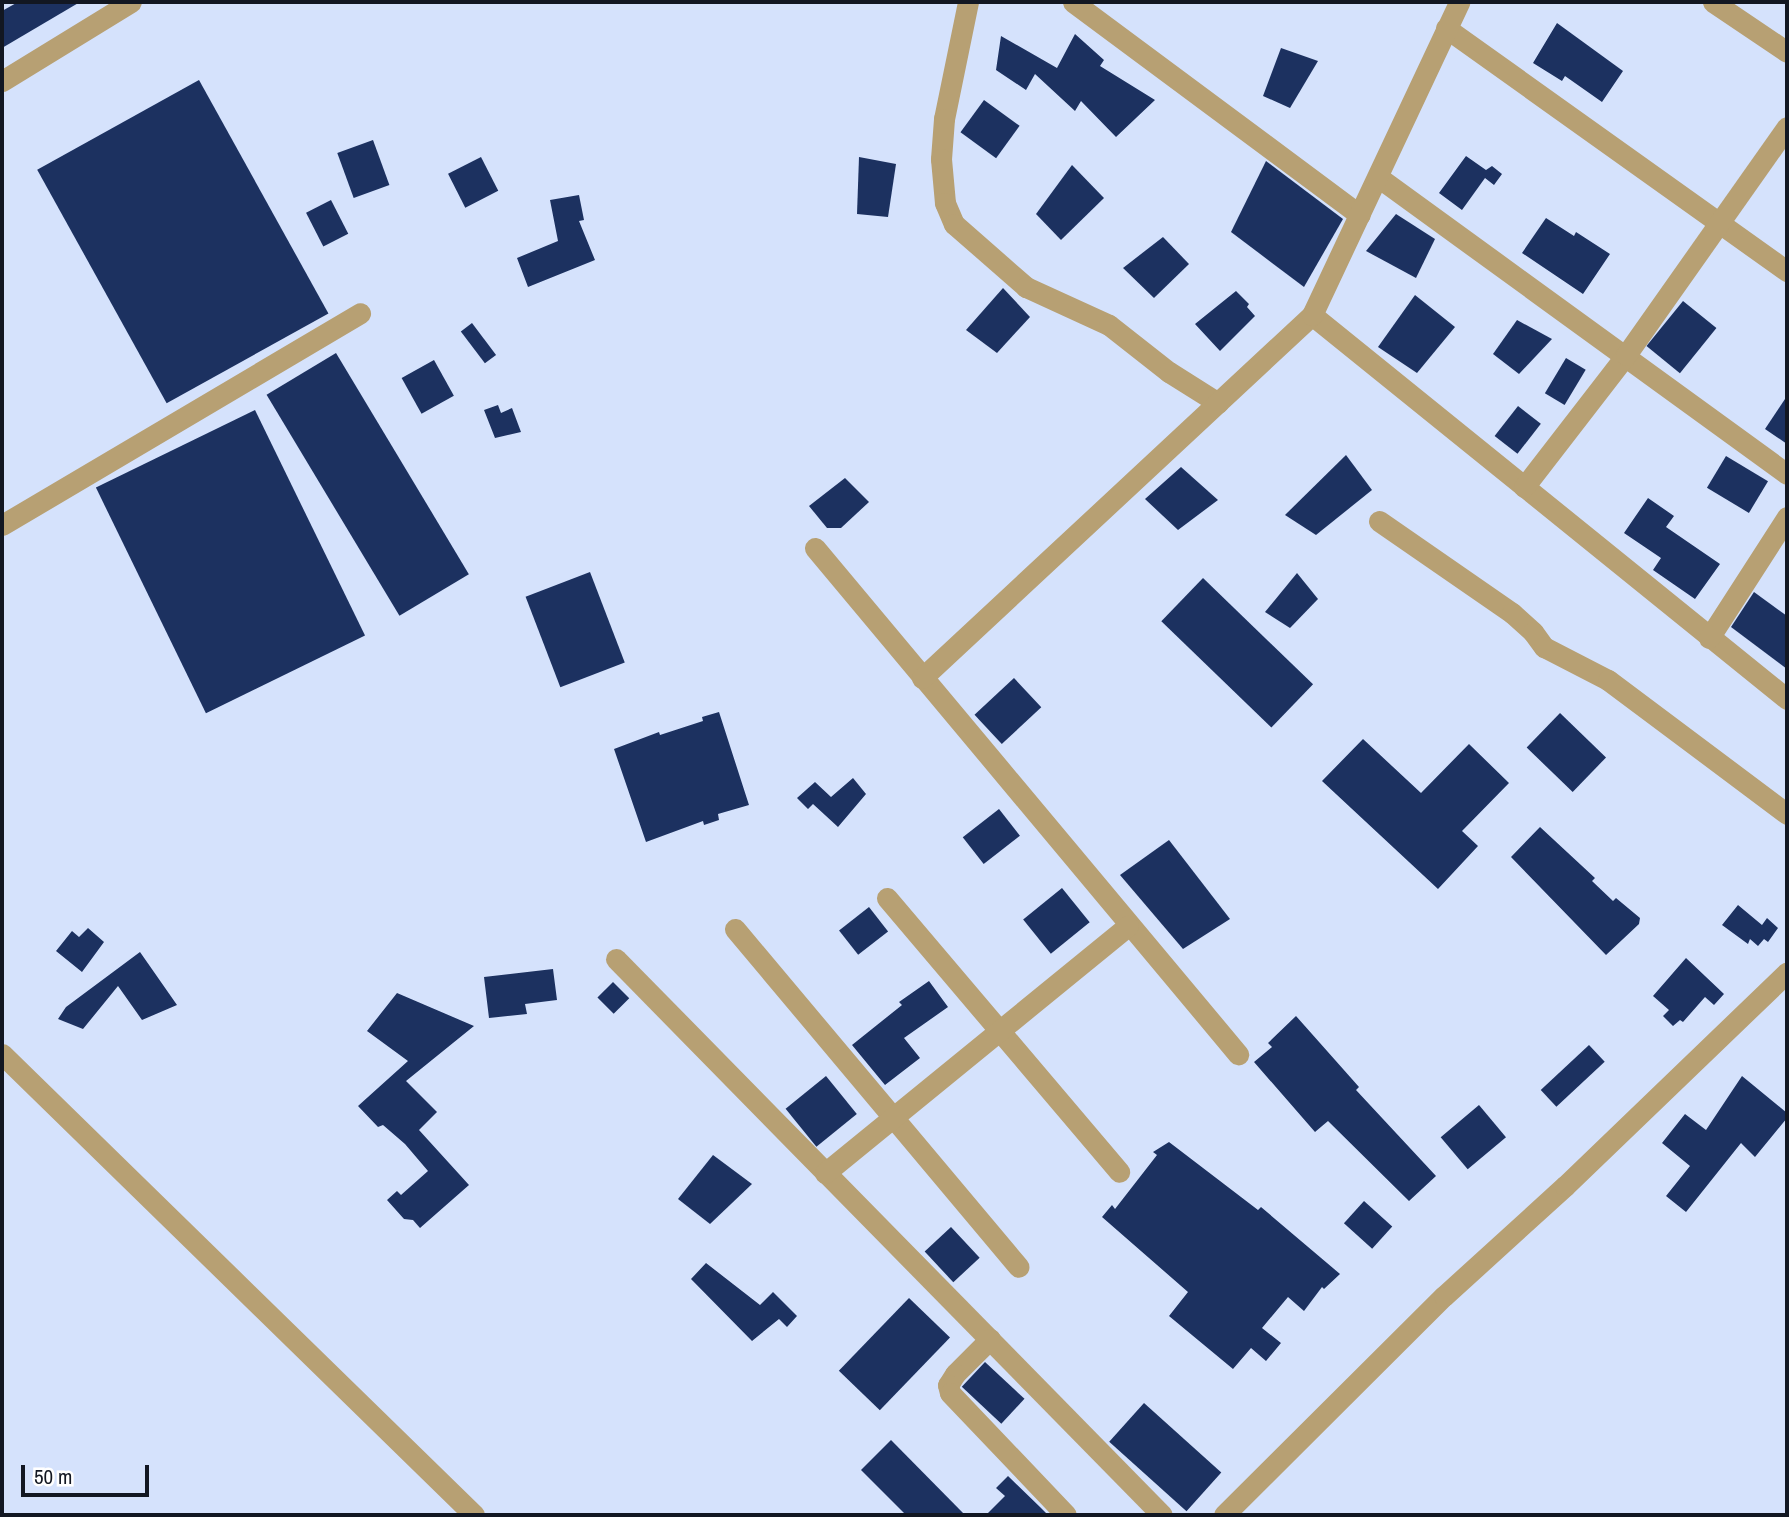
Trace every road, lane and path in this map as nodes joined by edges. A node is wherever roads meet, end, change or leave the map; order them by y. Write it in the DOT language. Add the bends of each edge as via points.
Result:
graph roads {
  1 [pos="131,2"];
  2 [pos="968,2"];
  3 [pos="1073,2"];
  4 [pos="1459,2"];
  5 [pos="1713,2"];
  6 [pos="1446,28"];
  7 [pos="1787,52"];
  8 [pos="2,81"];
  9 [pos="1787,127"];
  10 [pos="1378,177"];
  11 [pos="1360,215"];
  12 [pos="1719,223"];
  13 [pos="1787,271"];
  14 [pos="360,313"];
  15 [pos="1311,315"];
  16 [pos="1626,355"];
  17 [pos="1218,403"];
  18 [pos="1787,474"];
  19 [pos="1524,487"];
  20 [pos="1787,517"];
  21 [pos="1379,521"];
  22 [pos="2,525"];
  23 [pos="815,548"];
  24 [pos="1709,638"];
  25 [pos="922,678"];
  26 [pos="1787,699"];
  27 [pos="1787,814"];
  28 [pos="887,898"];
  29 [pos="1128,926"];
  30 [pos="735,929"];
  31 [pos="616,959"];
  32 [pos="1787,972"];
  33 [pos="1001,1030"];
  34 [pos="2,1054"];
  35 [pos="1238,1054"];
  36 [pos="892,1118"];
  37 [pos="1119,1172"];
  38 [pos="825,1173"];
  39 [pos="1019,1267"];
  40 [pos="990,1339"];
  41 [pos="474,1515"];
  42 [pos="1066,1515"];
  43 [pos="1162,1515"];
  44 [pos="1224,1515"];
  1 -- 8 [label="street"];
  2 -- 17 [label="street" via="944,120 941,159 945,203 954,223 1026,288 1109,325"];
  3 -- 11 [label="street"];
  4 -- 6 [label="street"];
  5 -- 7 [label="street"];
  6 -- 10 [label="street"];
  6 -- 12 [label="street"];
  9 -- 12 [label="street"];
  10 -- 11 [label="street"];
  10 -- 16 [label="street"];
  11 -- 15 [label="street"];
  12 -- 13 [label="street"];
  12 -- 16 [label="street"];
  14 -- 22 [label="street"];
  15 -- 17 [label="street"];
  15 -- 19 [label="street"];
  16 -- 18 [label="street"];
  16 -- 19 [label="street"];
  17 -- 25 [label="street"];
  19 -- 24 [label="street"];
  20 -- 24 [label="street"];
  21 -- 27 [label="street" via="1511,613 1544,648 1608,680"];
  23 -- 25 [label="street"];
  24 -- 26 [label="street"];
  25 -- 29 [label="street"];
  28 -- 33 [label="street"];
  29 -- 33 [label="street"];
  29 -- 35 [label="street"];
  30 -- 36 [label="street"];
  31 -- 38 [label="street"];
  32 -- 44 [label="street" via="1444,1296"];
  33 -- 36 [label="street"];
  33 -- 37 [label="street"];
  34 -- 41 [label="street"];
  36 -- 38 [label="street"];
  36 -- 39 [label="street"];
  38 -- 40 [label="street"];
  40 -- 42 [label="street" via="954,1374 948,1385 950,1393"];
  40 -- 43 [label="street"];
}
